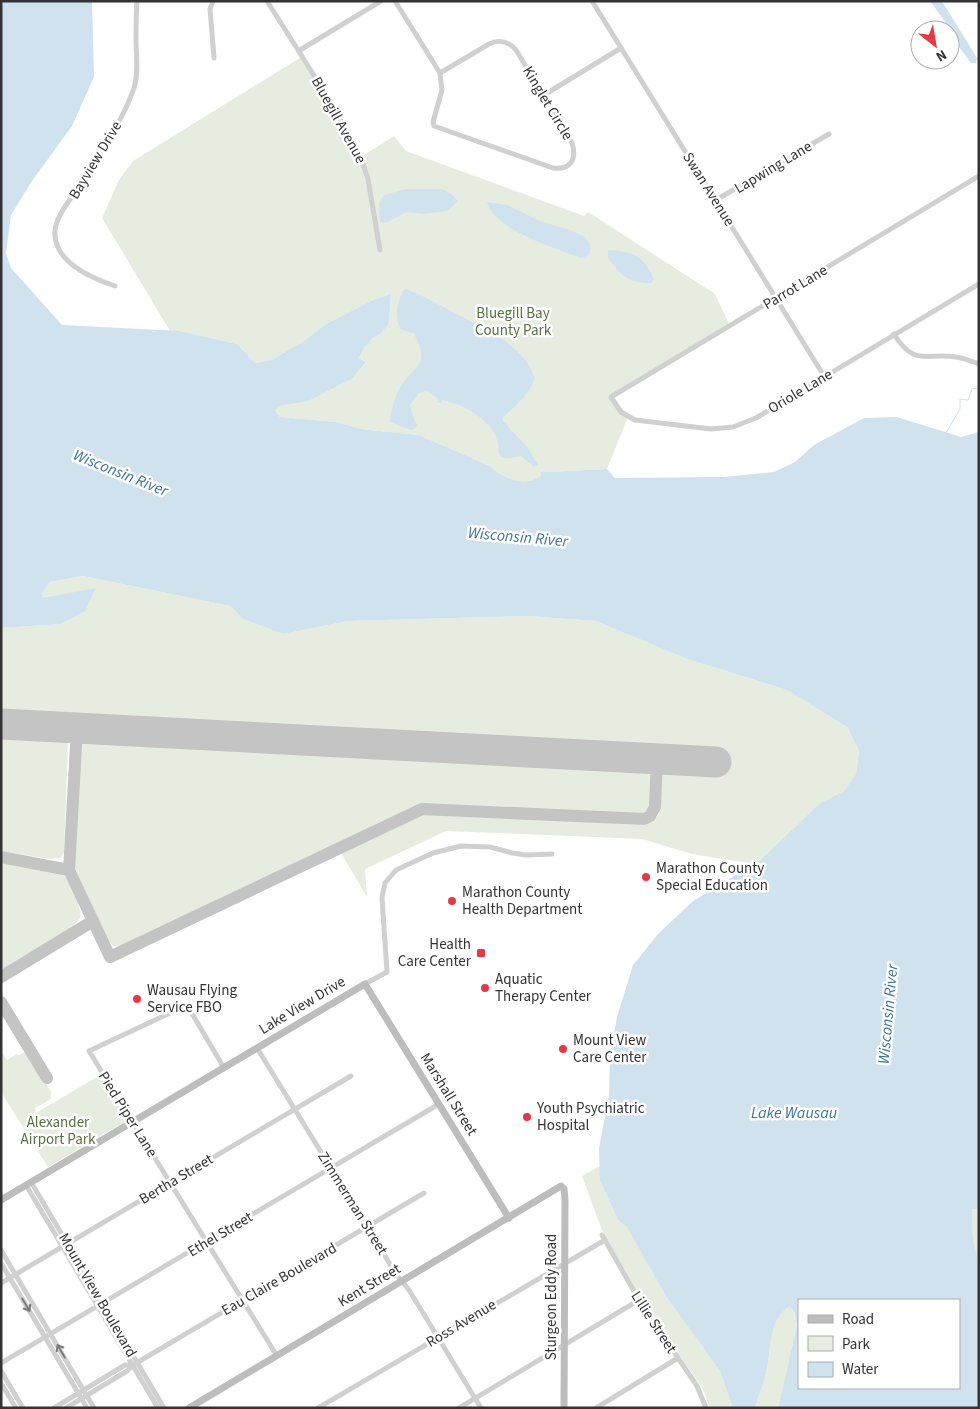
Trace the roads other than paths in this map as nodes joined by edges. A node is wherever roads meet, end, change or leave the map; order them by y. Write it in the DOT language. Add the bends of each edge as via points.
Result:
graph roads {
  1 [pos="136,1"];
  2 [pos="213,1"];
  3 [pos="267,1"];
  4 [pos="381,1"];
  5 [pos="396,1"];
  6 [pos="592,1"];
  7 [pos="622,48"];
  8 [pos="300,50"];
  9 [pos="214,58"];
  10 [pos="440,73"];
  11 [pos="544,95"];
  12 [pos="829,134"];
  13 [pos="979,176"];
  14 [pos="716,200"];
  15 [pos="380,250"];
  16 [pos="979,284"];
  17 [pos="115,286"];
  18 [pos="777,298"];
  19 [pos="894,334"];
  20 [pos="979,364"];
  21 [pos="824,376"];
  22 [pos="611,398"];
  23 [pos="552,854"];
  24 [pos="365,984"];
  25 [pos="257,1048"];
  26 [pos="224,1068"];
  27 [pos="351,1076"];
  28 [pos="440,1104"];
  29 [pos="295,1109"];
  30 [pos="132,1122"];
  31 [pos="331,1168"];
  32 [pos="29,1183"];
  33 [pos="170,1183"];
  34 [pos="563,1187"];
  35 [pos="424,1193"];
  36 [pos="1,1200"];
  37 [pos="509,1218"];
  38 [pos="367,1227"];
  39 [pos="603,1237"];
  40 [pos="206,1242"];
  41 [pos="65,1245"];
  42 [pos="1,1250"];
  43 [pos="1,1263"];
  44 [pos="565,1263"];
  45 [pos="16,1274"];
  46 [pos="10,1277"];
  47 [pos="1,1282"];
  48 [pos="402,1282"];
  49 [pos="242,1300"];
  50 [pos="639,1300"];
  51 [pos="100,1304"];
  52 [pos="51,1334"];
  53 [pos="45,1337"];
  54 [pos="438,1337"];
  55 [pos="564,1346"];
  56 [pos="277,1356"];
  57 [pos="678,1358"];
  58 [pos="1,1363"];
  59 [pos="135,1364"];
  60 [pos="1,1371"];
  61 [pos="1,1383"];
  62 [pos="83,1394"];
  63 [pos="475,1398"];
  64 [pos="16,1408"];
  65 [pos="23,1408"];
  66 [pos="54,1408"];
  67 [pos="66,1408"];
  68 [pos="87,1408"];
  69 [pos="94,1408"];
  70 [pos="158,1408"];
  71 [pos="164,1408"];
  72 [pos="189,1408"];
  73 [pos="318,1408"];
  74 [pos="459,1408"];
  75 [pos="481,1408"];
  76 [pos="564,1408"];
  77 [pos="596,1408"];
  78 [pos="706,1408"];
  1 -- 17 [label="street, Bayview Drive" via="133,90 113,132 61,215 55,232 62,253 76,268"];
  2 -- 9 [label="street" via="210,9"];
  3 -- 8 [label="street, Bluegill Avenue"];
  4 -- 8 [label="street"];
  5 -- 10 [label="street"];
  6 -- 7 [label="street, Swan Avenue"];
  7 -- 11 [label="street"];
  7 -- 14 [label="street, Swan Avenue"];
  8 -- 15 [label="street, Bluegill Avenue" via="361,158 368,179"];
  10 -- 11 [label="street, Kinglet Circle" via="490,44 505,42 516,50"];
  10 -- 11 [label="street, Kinglet Circle" via="442,90 434,126 561,169 573,160 575,152"];
  12 -- 14 [label="street, Lapwing Lane"];
  13 -- 18 [label="street, Parrot Lane"];
  14 -- 18 [label="street, Swan Avenue"];
  16 -- 19 [label="street, Oriole Lane"];
  18 -- 21 [label="street, Swan Avenue"];
  18 -- 22 [label="street, Parrot Lane"];
  19 -- 20 [label="street" via="905,349 916,356 956,357"];
  19 -- 21 [label="street, Oriole Lane"];
  21 -- 22 [label="street, Oriole Lane" via="756,418 726,429 635,420 621,412"];
  23 -- 24 [label="street, Lake View Drive" via="526,855 490,846 461,846 430,854 396,870 387,880 382,898 387,972"];
  24 -- 25 [label="street, Lake View Drive"];
  24 -- 28 [label="street, Marshall Street"];
  25 -- 26 [label="street, Lake View Drive"];
  25 -- 29 [label="street, Zimmerman Street"];
  26 -- 30 [label="street, Lake View Drive"];
  26 -- 30 [label="street, Pied Piper Lane" via="187,1005 89,1051"];
  27 -- 29 [label="street, Bertha Street"];
  28 -- 31 [label="street, Ethel Street"];
  28 -- 37 [label="street, Marshall Street"];
  29 -- 31 [label="street, Zimmerman Street"];
  29 -- 33 [label="street, Bertha Street"];
  30 -- 32 [label="street, Lake View Drive"];
  30 -- 33 [label="street, Pied Piper Lane"];
  31 -- 38 [label="street, Zimmerman Street"];
  31 -- 40 [label="street, Ethel Street"];
  32 -- 36 [label="street, Lake View Drive"];
  32 -- 41 [label="street, Mount View Boulevard"];
  33 -- 40 [label="street, Pied Piper Lane"];
  33 -- 41 [label="street, Bertha Street"];
  34 -- 37 [label="street, Kent Street"];
  34 -- 44 [label="street, Sturgeon Eddy Road"];
  35 -- 38 [label="street, Eau Claire Boulevard"];
  37 -- 48 [label="street, Kent Street"];
  38 -- 48 [label="street, Zimmerman Street"];
  38 -- 49 [label="street, Eau Claire Boulevard"];
  39 -- 44 [label="street, Ross Avenue"];
  39 -- 50 [label="street, Lillie Street"];
  40 -- 49 [label="street, Pied Piper Lane"];
  40 -- 51 [label="street, Ethel Street"];
  41 -- 45 [label="street, Bertha Street"];
  41 -- 51 [label="street, Mount View Boulevard"];
  42 -- 45 [label="street"];
  43 -- 46 [label="street"];
  44 -- 54 [label="street, Ross Avenue"];
  44 -- 55 [label="street, Sturgeon Eddy Road"];
  45 -- 46 [label="street, Bertha Street"];
  45 -- 52 [label="street"];
  46 -- 47 [label="street, Bertha Street"];
  46 -- 53 [label="street, one-way"];
  48 -- 54 [label="street, Zimmerman Street"];
  48 -- 56 [label="street, Kent Street"];
  49 -- 56 [label="street, Pied Piper Lane"];
  49 -- 59 [label="street, Eau Claire Boulevard"];
  50 -- 55 [label="street"];
  50 -- 57 [label="street, Lillie Street"];
  51 -- 52 [label="street, Ethel Street"];
  51 -- 59 [label="street, Mount View Boulevard"];
  52 -- 53 [label="street, Ethel Street"];
  62 -- 52 [label="street, one-way"];
  53 -- 58 [label="street, Ethel Street"];
  53 -- 62 [label="street"];
  54 -- 63 [label="street, Zimmerman Street"];
  54 -- 73 [label="street, Ross Avenue"];
  55 -- 63 [label="street"];
  55 -- 76 [label="street, Sturgeon Eddy Road"];
  56 -- 72 [label="street, Kent Street"];
  57 -- 77 [label="street"];
  57 -- 78 [label="street, Lillie Street" via="697,1386"];
  59 -- 62 [label="street, Eau Claire Boulevard"];
  59 -- 70 [label="street, Mount View Boulevard"];
  59 -- 71 [label="street, Mount View Boulevard"];
  60 -- 65 [label="street"];
  61 -- 64 [label="street"];
  62 -- 66 [label="street, Eau Claire Boulevard"];
  62 -- 67 [label="street, Eau Claire Boulevard"];
  62 -- 68 [label="street"];
  62 -- 69 [label="street"];
  63 -- 74 [label="street"];
  63 -- 75 [label="street, Zimmerman Street"];
}
